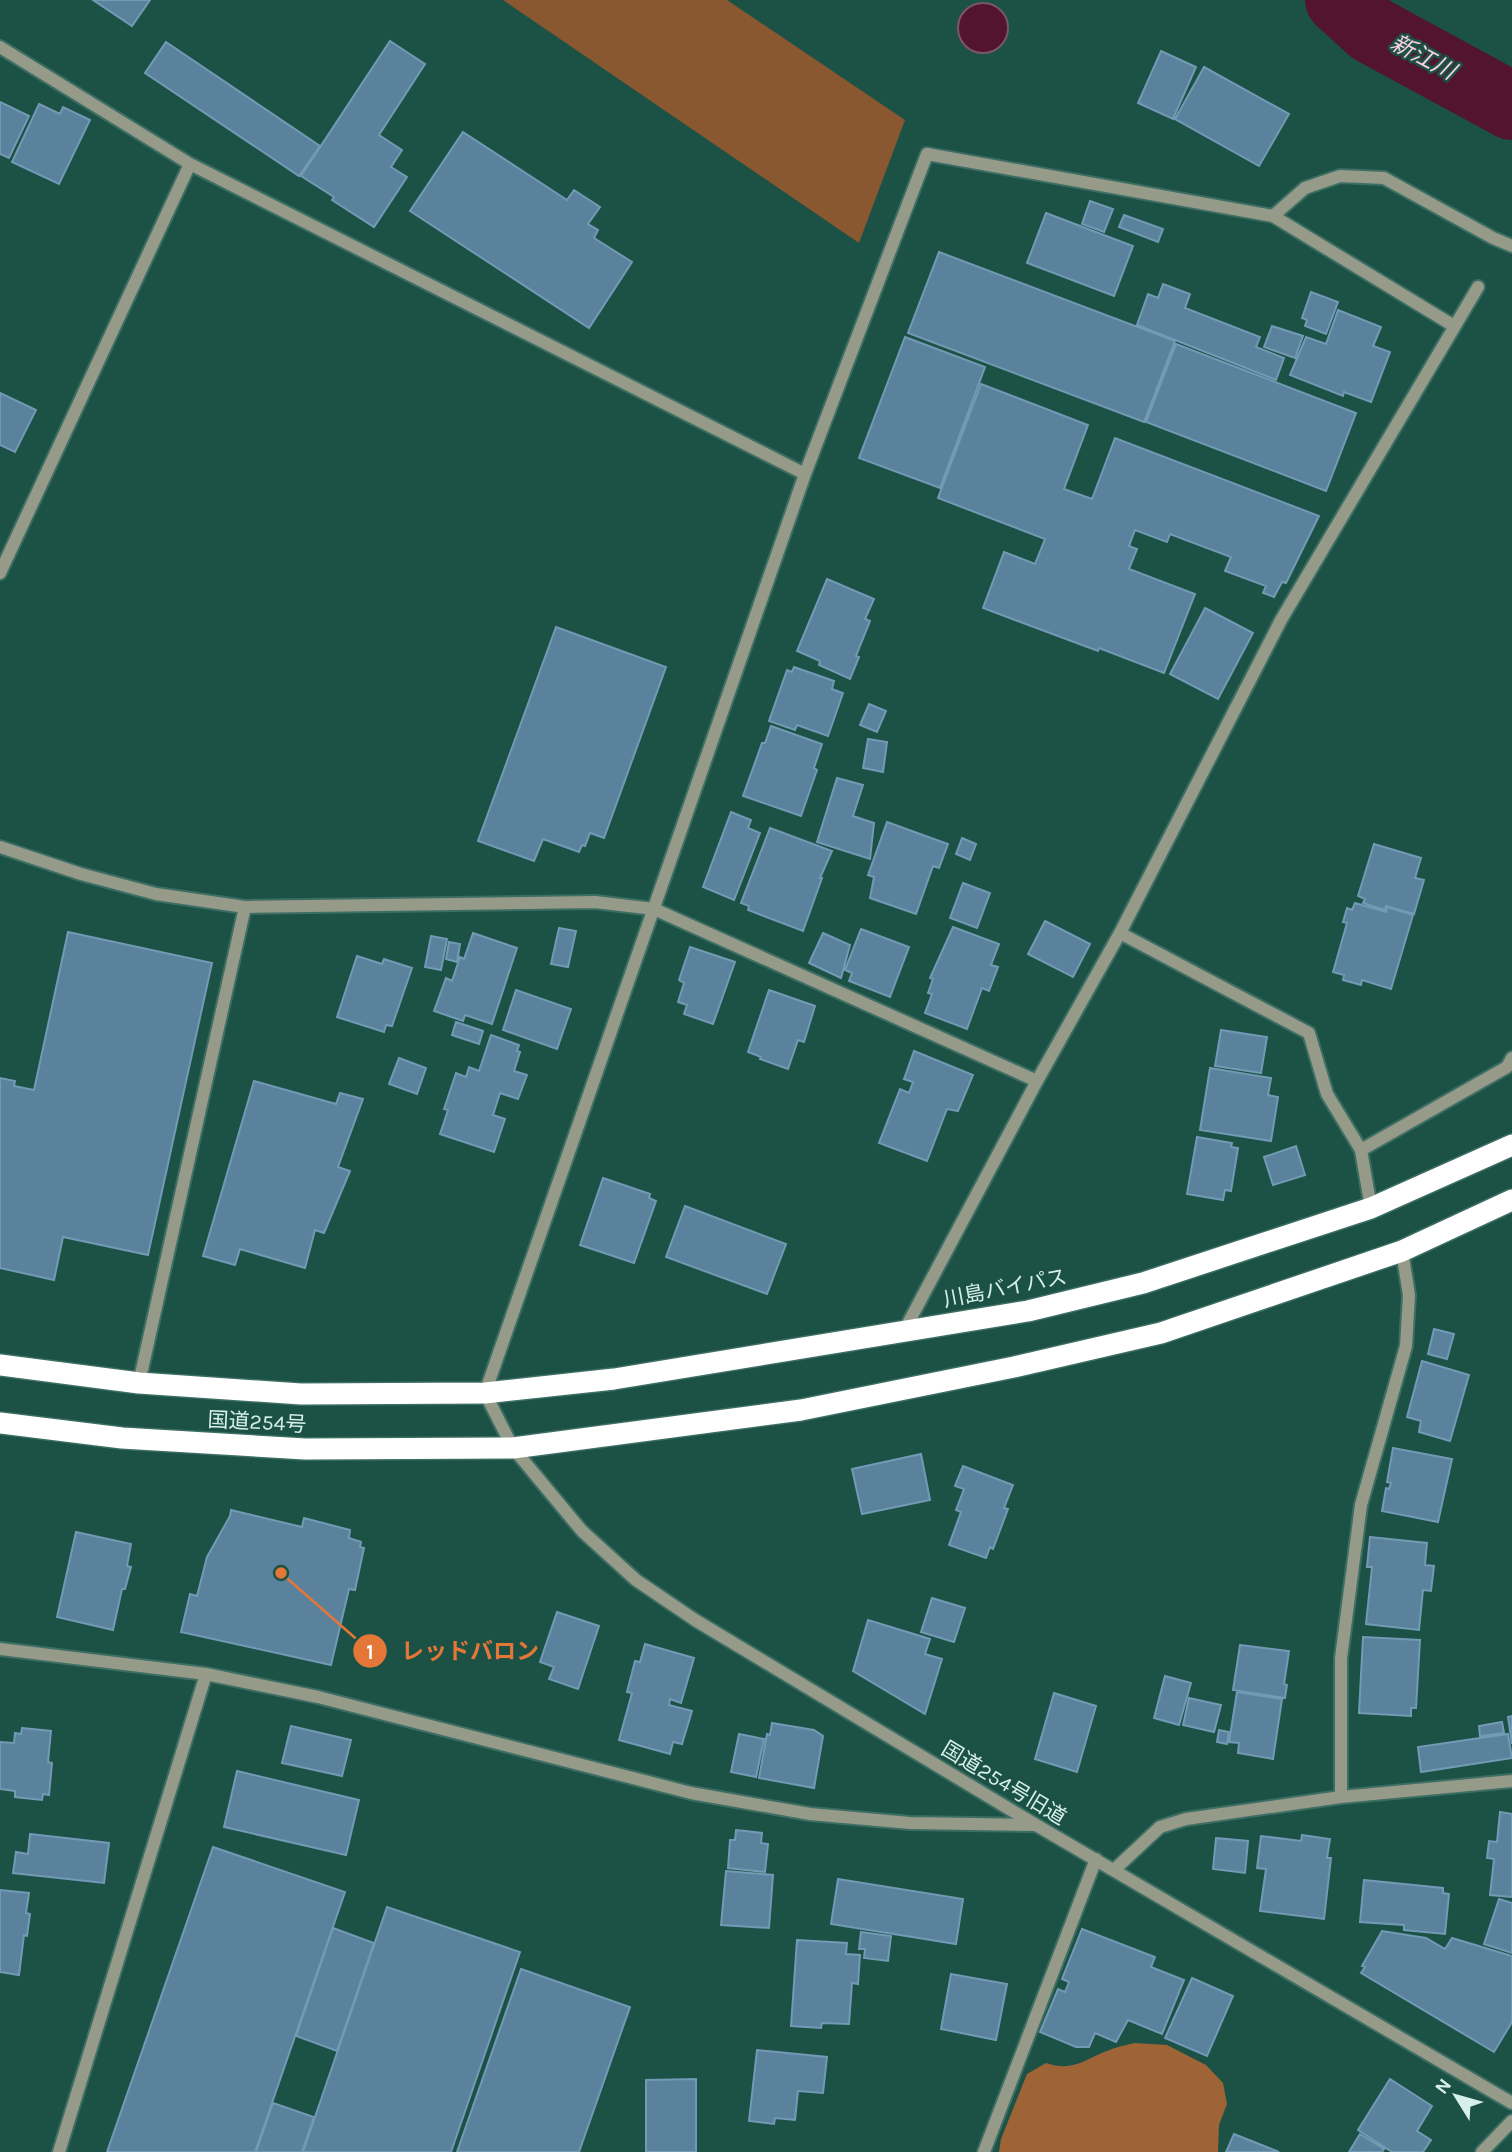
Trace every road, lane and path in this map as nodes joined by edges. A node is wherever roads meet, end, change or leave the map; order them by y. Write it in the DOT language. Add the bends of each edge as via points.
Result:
graph roads {
  1 [pos="0,47"];
  2 [pos="190,164"];
  3 [pos="1273,216"];
  4 [pos="1512,246"];
  5 [pos="1478,287"];
  6 [pos="1454,326"];
  7 [pos="805,474"];
  8 [pos="0,573"];
  9 [pos="0,847"];
  10 [pos="245,906"];
  11 [pos="654,909"];
  12 [pos="1120,933"];
  13 [pos="1512,1058"];
  14 [pos="1037,1081"];
  15 [pos="1512,1145"];
  16 [pos="1361,1150"];
  17 [pos="1512,1200"];
  18 [pos="1371,1208"];
  19 [pos="1402,1251"];
  20 [pos="904,1331"];
  21 [pos="0,1365"];
  22 [pos="139,1383"];
  23 [pos="485,1393"];
  24 [pos="0,1423"];
  25 [pos="513,1448"];
  26 [pos="0,1649"];
  27 [pos="206,1674"];
  28 [pos="1512,1781"];
  29 [pos="1341,1797"];
  30 [pos="1036,1825"];
  31 [pos="1096,1859"];
  32 [pos="1114,1871"];
  33 [pos="1512,2103"];
  34 [pos="1512,2121"];
  35 [pos="59,2152"];
  36 [pos="984,2152"];
  37 [pos="1482,2152"];
  1 -- 2 [label="street"];
  2 -- 7 [label="street"];
  2 -- 8 [label="street"];
  3 -- 4 [label="street" via="1305,188 1340,176 1384,178"];
  3 -- 6 [label="street"];
  3 -- 7 [label="street" via="927,154"];
  5 -- 6 [label="street"];
  6 -- 12 [label="street" via="1281,620"];
  7 -- 11 [label="street"];
  9 -- 10 [label="street" via="156,894"];
  10 -- 11 [label="street" via="595,902"];
  10 -- 22 [label="street"];
  11 -- 14 [label="street"];
  11 -- 23 [label="street"];
  12 -- 14 [label="street"];
  12 -- 16 [label="street" via="1309,1033 1327,1094"];
  13 -- 16 [label="street" via="1507,1067"];
  14 -- 20 [label="street"];
  15 -- 18 [label="highway, 川島バイパス"];
  16 -- 18 [label="street"];
  17 -- 19 [label="highway"];
  18 -- 20 [label="highway, 川島バイパス" via="1143,1283 1028,1311"];
  19 -- 25 [label="highway" via="1161,1333 1014,1367 801,1410"];
  19 -- 29 [label="street" via="1409,1295 1406,1346 1361,1505 1341,1658"];
  20 -- 23 [label="highway, 川島バイパス" via="614,1379"];
  21 -- 22 [label="highway, 国道254号"];
  22 -- 23 [label="highway, 国道254号" via="301,1394"];
  23 -- 25 [label="street, 国道254号旧道"];
  24 -- 25 [label="highway, 国道254号" via="122,1438 305,1449"];
  25 -- 30 [label="street, 国道254号旧道" via="582,1531 636,1580"];
  26 -- 27 [label="street"];
  27 -- 30 [label="street" via="318,1697 705,1795 810,1814 910,1823"];
  27 -- 35 [label="street"];
  28 -- 29 [label="street"];
  29 -- 32 [label="street" via="1186,1819 1160,1827"];
  30 -- 31 [label="street, 国道254号旧道"];
  31 -- 32 [label="street, 国道254号旧道"];
  31 -- 36 [label="street"];
  32 -- 33 [label="street, 国道254号旧道"];
  34 -- 37 [label="street"];
}
